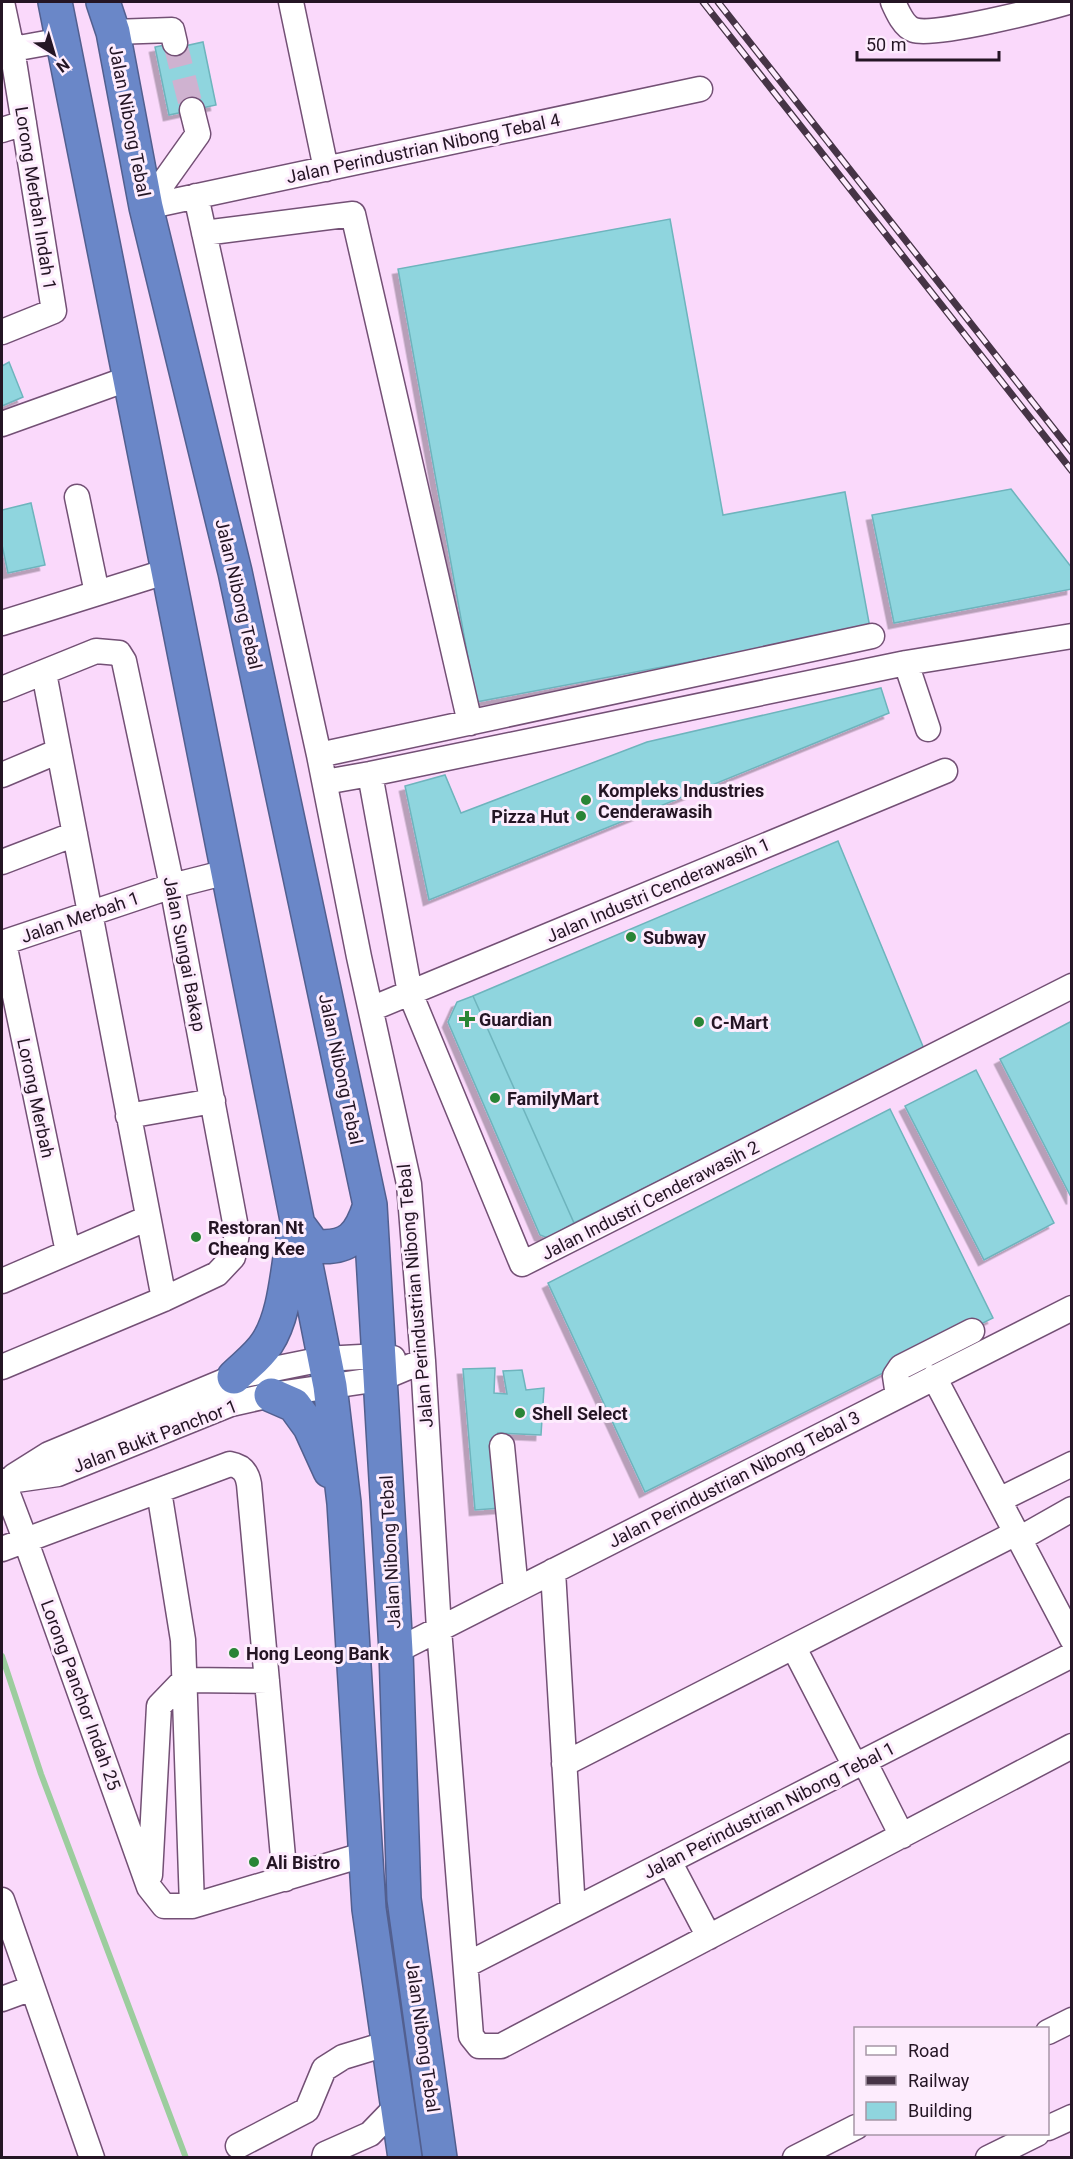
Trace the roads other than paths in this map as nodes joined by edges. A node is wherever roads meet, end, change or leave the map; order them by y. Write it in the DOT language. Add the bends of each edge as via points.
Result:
graph roads {
  1 [pos="2,2"];
  2 [pos="55,2"];
  3 [pos="291,2"];
  4 [pos="892,2"];
  5 [pos="1068,2"];
  6 [pos="108,17"];
  7 [pos="63,40"];
  8 [pos="175,42"];
  9 [pos="7,50"];
  10 [pos="700,89"];
  11 [pos="192,110"];
  12 [pos="13,127"];
  13 [pos="326,169"];
  14 [pos="196,196"];
  15 [pos="146,207"];
  16 [pos="204,233"];
  17 [pos="2,332"];
  18 [pos="130,378"];
  19 [pos="2,424"];
  20 [pos="77,497"];
  21 [pos="168,571"];
  22 [pos="96,593"];
  23 [pos="2,623"];
  24 [pos="872,636"];
  25 [pos="1071,636"];
  26 [pos="906,663"];
  27 [pos="44,673"];
  28 [pos="2,689"];
  29 [pos="470,723"];
  30 [pos="928,729"];
  31 [pos="59,751"];
  32 [pos="319,755"];
  33 [pos="945,771"];
  34 [pos="370,774"];
  35 [pos="2,775"];
  36 [pos="325,782"];
  37 [pos="75,834"];
  38 [pos="2,862"];
  39 [pos="227,872"];
  40 [pos="172,886"];
  41 [pos="91,913"];
  42 [pos="3,943"];
  43 [pos="1071,986"];
  44 [pos="410,993"];
  45 [pos="371,1009"];
  46 [pos="213,1101"];
  47 [pos="128,1116"];
  48 [pos="370,1205"];
  49 [pos="148,1218"];
  50 [pos="297,1223"];
  51 [pos="68,1252"];
  52 [pos="2,1281"];
  53 [pos="164,1299"];
  54 [pos="1071,1308"];
  55 [pos="972,1331"];
  56 [pos="423,1361"];
  57 [pos="2,1367"];
  58 [pos="380,1368"];
  59 [pos="327,1372"];
  60 [pos="234,1377"];
  61 [pos="934,1377"];
  62 [pos="270,1395"];
  63 [pos="898,1396"];
  64 [pos="502,1446"];
  65 [pos="1071,1464"];
  66 [pos="4,1481"];
  67 [pos="159,1491"];
  68 [pos="999,1500"];
  69 [pos="344,1503"];
  70 [pos="1071,1509"];
  71 [pos="1018,1536"];
  72 [pos="12,1544"];
  73 [pos="553,1571"];
  74 [pos="516,1590"];
  75 [pos="439,1629"];
  76 [pos="1071,1639"];
  77 [pos="794,1648"];
  78 [pos="396,1651"];
  79 [pos="1071,1655"];
  80 [pos="184,1680"];
  81 [pos="267,1682"];
  82 [pos="1071,1746"];
  83 [pos="860,1763"];
  84 [pos="564,1764"];
  85 [pos="902,1836"];
  86 [pos="366,1854"];
  87 [pos="669,1861"];
  88 [pos="285,1879"];
  89 [pos="149,1887"];
  90 [pos="2,1900"];
  91 [pos="192,1906"];
  92 [pos="573,1910"];
  93 [pos="709,1937"];
  94 [pos="466,1965"];
  95 [pos="32,1988"];
  96 [pos="2,1998"];
  97 [pos="1071,2020"];
  98 [pos="1049,2031"];
  99 [pos="389,2043"];
  100 [pos="398,2105"];
  101 [pos="1071,2117"];
  102 [pos="1049,2127"];
  103 [pos="854,2128"];
  104 [pos="1033,2135"];
  105 [pos="238,2146"];
  106 [pos="92,2157"];
  107 [pos="324,2157"];
  108 [pos="405,2157"];
  109 [pos="440,2157"];
  110 [pos="795,2157"];
  111 [pos="988,2157"];
  1 -- 9 [label="street, Lorong Merbah Indah 1"];
  2 -- 7 [label="highway, Jalan Nibong Tebal"];
  3 -- 13 [label="street"];
  4 -- 5 [label="street" via="914,30 930,31"];
  6 -- 8 [label="street" via="172,30"];
  6 -- 15 [label="highway, Jalan Nibong Tebal"];
  7 -- 9 [label="street"];
  7 -- 18 [label="highway, Jalan Nibong Tebal"];
  9 -- 12 [label="street, Lorong Merbah Indah 1"];
  10 -- 13 [label="street, Jalan Perindustrian Nibong Tebal 4"];
  11 -- 15 [label="street" via="198,135"];
  12 -- 17 [label="street, Lorong Merbah Indah 1" via="54,311"];
  13 -- 14 [label="street, Jalan Perindustrian Nibong Tebal 4"];
  14 -- 15 [label="street, Jalan Perindustrian Nibong Tebal 4"];
  14 -- 16 [label="street, Jalan Perindustrian Nibong Tebal"];
  15 -- 48 [label="highway, Jalan Nibong Tebal" via="235,572"];
  16 -- 29 [label="street" via="353,214"];
  16 -- 32 [label="street, Jalan Perindustrian Nibong Tebal"];
  18 -- 19 [label="street"];
  18 -- 21 [label="highway, Jalan Nibong Tebal"];
  20 -- 22 [label="street"];
  21 -- 22 [label="street"];
  21 -- 39 [label="highway, Jalan Nibong Tebal"];
  22 -- 23 [label="street"];
  24 -- 29 [label="street"];
  25 -- 26 [label="street"];
  26 -- 30 [label="street"];
  26 -- 34 [label="street"];
  27 -- 28 [label="street"];
  27 -- 31 [label="street"];
  27 -- 40 [label="street, Jalan Sungai Bakap" via="96,651 119,653 124,661"];
  29 -- 32 [label="street"];
  31 -- 35 [label="street"];
  31 -- 37 [label="street"];
  32 -- 36 [label="street, Jalan Perindustrian Nibong Tebal"];
  33 -- 44 [label="street, Jalan Industri Cenderawasih 1"];
  34 -- 36 [label="street"];
  34 -- 44 [label="street, Jalan Industri Cenderawasih 2"];
  36 -- 45 [label="street, Jalan Perindustrian Nibong Tebal"];
  37 -- 38 [label="street"];
  37 -- 41 [label="street"];
  39 -- 40 [label="street, Jalan Merbah 1"];
  39 -- 50 [label="highway, Jalan Nibong Tebal"];
  40 -- 41 [label="street, Jalan Merbah 1"];
  40 -- 46 [label="street, Jalan Sungai Bakap"];
  41 -- 42 [label="street, Jalan Merbah 1"];
  41 -- 47 [label="street"];
  42 -- 51 [label="street, Lorong Merbah"];
  43 -- 44 [label="street, Jalan Industri Cenderawasih 2" via="522,1264"];
  44 -- 45 [label="street, Jalan Industri Cenderawasih 1"];
  45 -- 56 [label="street, Jalan Perindustrian Nibong Tebal" via="409,1184"];
  46 -- 47 [label="street"];
  46 -- 53 [label="street, Jalan Sungai Bakap" via="237,1233 233,1257 217,1274"];
  47 -- 49 [label="street"];
  48 -- 50 [label="highway" via="355,1237 342,1245 314,1246"];
  48 -- 58 [label="highway, Jalan Nibong Tebal"];
  49 -- 51 [label="street"];
  49 -- 53 [label="street"];
  50 -- 59 [label="highway, Jalan Nibong Tebal"];
  50 -- 60 [label="highway" via="275,1329 266,1345"];
  51 -- 52 [label="street"];
  53 -- 57 [label="street"];
  54 -- 61 [label="street, Jalan Perindustrian Nibong Tebal 3"];
  55 -- 63 [label="street" via="901,1367 895,1376"];
  56 -- 58 [label="street, Jalan Bukit Panchor 1"];
  56 -- 75 [label="street, Jalan Perindustrian Nibong Tebal"];
  58 -- 59 [label="street, Jalan Bukit Panchor 1"];
  58 -- 78 [label="highway, Jalan Nibong Tebal"];
  59 -- 60 [label="street"];
  59 -- 62 [label="street, Jalan Bukit Panchor 1"];
  59 -- 69 [label="highway, Jalan Nibong Tebal"];
  60 -- 66 [label="street" via="49,1454"];
  61 -- 63 [label="street, Jalan Perindustrian Nibong Tebal 3"];
  61 -- 68 [label="street"];
  62 -- 66 [label="street, Jalan Bukit Panchor 1" via="231,1404 58,1474"];
  62 -- 69 [label="highway" via="294,1405 310,1427"];
  63 -- 73 [label="street, Jalan Perindustrian Nibong Tebal 3"];
  64 -- 74 [label="street"];
  65 -- 68 [label="street"];
  66 -- 72 [label="street, Lorong Panchor Indah 25"];
  67 -- 72 [label="street"];
  67 -- 80 [label="street" via="183,1640"];
  67 -- 81 [label="street" via="230,1464 245,1471"];
  68 -- 71 [label="street"];
  69 -- 86 [label="highway, Jalan Nibong Tebal"];
  70 -- 71 [label="street"];
  71 -- 76 [label="street"];
  71 -- 77 [label="street"];
  72 -- 89 [label="street, Lorong Panchor Indah 25"];
  73 -- 74 [label="street, Jalan Perindustrian Nibong Tebal 3"];
  73 -- 84 [label="street"];
  74 -- 75 [label="street, Jalan Perindustrian Nibong Tebal 3"];
  75 -- 78 [label="street, Jalan Perindustrian Nibong Tebal 3"];
  75 -- 94 [label="street, Jalan Perindustrian Nibong Tebal"];
  77 -- 83 [label="street"];
  77 -- 84 [label="street"];
  78 -- 109 [label="highway, Jalan Nibong Tebal" via="404,1899"];
  79 -- 83 [label="street, Jalan Perindustrian Nibong Tebal 1"];
  80 -- 81 [label="street"];
  80 -- 89 [label="street" via="159,1706"];
  80 -- 91 [label="street"];
  81 -- 88 [label="street"];
  82 -- 85 [label="street"];
  83 -- 85 [label="street"];
  83 -- 87 [label="street, Jalan Perindustrian Nibong Tebal 1"];
  84 -- 92 [label="street"];
  85 -- 93 [label="street"];
  86 -- 88 [label="street"];
  86 -- 99 [label="highway, Jalan Nibong Tebal" via="369,1909"];
  87 -- 92 [label="street, Jalan Perindustrian Nibong Tebal 1"];
  87 -- 93 [label="street"];
  88 -- 91 [label="street"];
  89 -- 91 [label="street, Lorong Panchor Indah 25" via="164,1906"];
  90 -- 95 [label="street"];
  92 -- 94 [label="street, Jalan Perindustrian Nibong Tebal 1"];
  93 -- 94 [label="street, Jalan Perindustrian Nibong Tebal" via="501,2046 479,2046 471,2036"];
  95 -- 96 [label="street"];
  95 -- 106 [label="street"];
  97 -- 98 [label="street"];
  99 -- 100 [label="highway, Jalan Nibong Tebal"];
  99 -- 105 [label="street" via="343,2057 324,2069 307,2110"];
  100 -- 107 [label="street" via="370,2134"];
  100 -- 108 [label="highway, Jalan Nibong Tebal"];
  101 -- 102 [label="street"];
  103 -- 110 [label="street"];
  104 -- 111 [label="street"];
}
